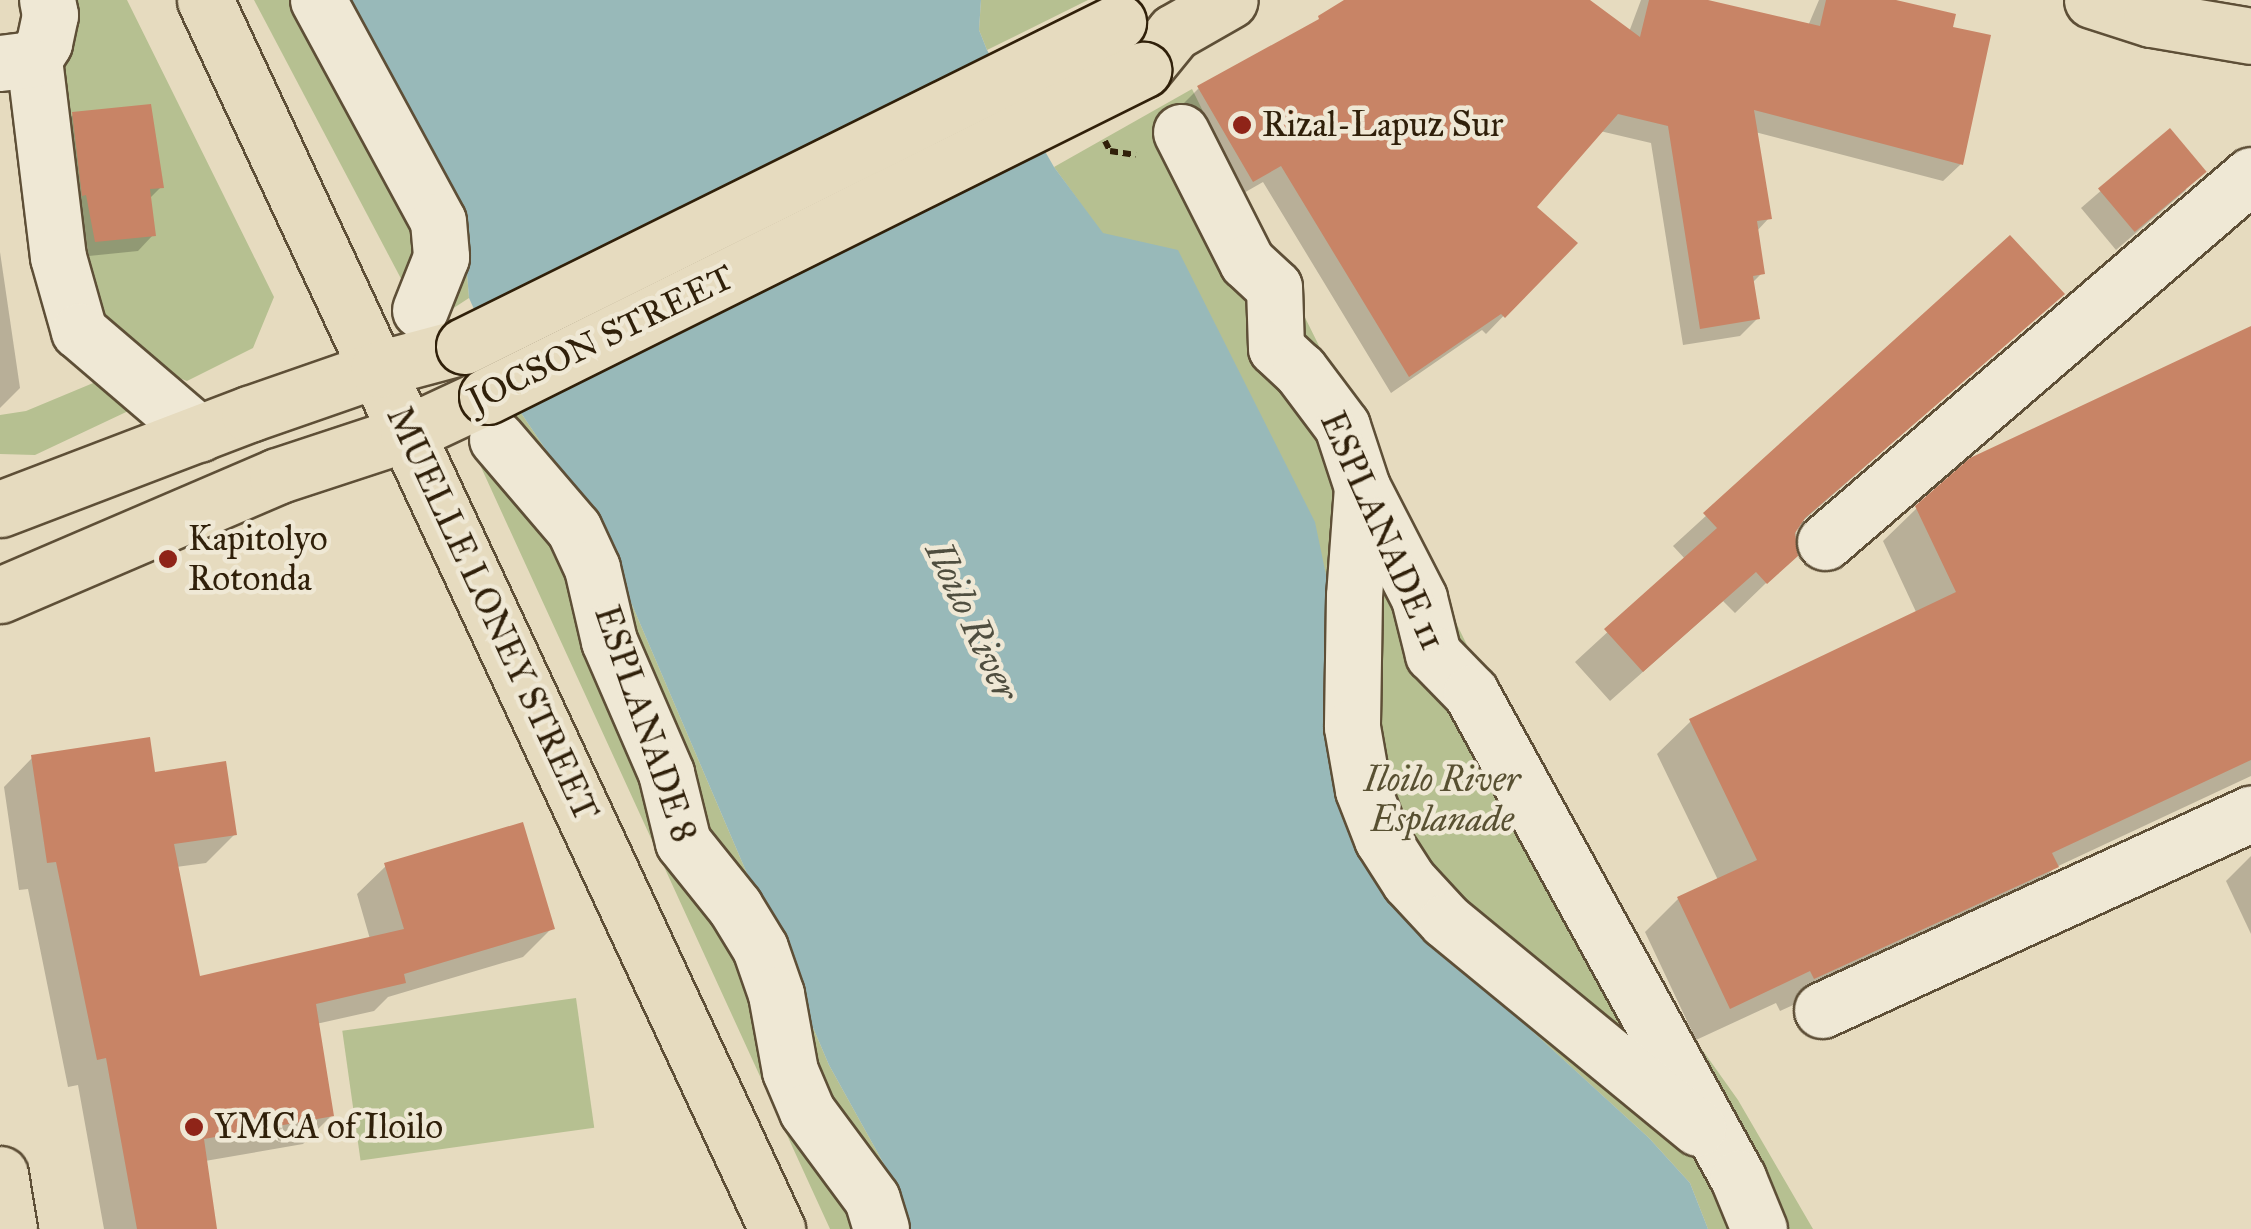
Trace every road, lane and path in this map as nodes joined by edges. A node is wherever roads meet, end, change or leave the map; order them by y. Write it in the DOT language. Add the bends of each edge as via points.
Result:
graph roads {
  1 [pos="47,0"];
  2 [pos="205,0"];
  3 [pos="318,0"];
  4 [pos="1230,0"];
  5 [pos="2092,0"];
  6 [pos="2251,36"];
  7 [pos="1159,51"];
  8 [pos="17,61"];
  9 [pos="1181,132"];
  10 [pos="2251,175"];
  11 [pos="420,310"];
  12 [pos="378,369"];
  13 [pos="492,418"];
  14 [pos="408,433"];
  15 [pos="200,434"];
  16 [pos="1362,487"];
  17 [pos="0,509"];
  18 [pos="1825,542"];
  19 [pos="0,595"];
  20 [pos="2251,814"];
  21 [pos="1822,1010"];
  22 [pos="1715,1141"];
  23 [pos="0,1174"];
  24 [pos="8,1229"];
  25 [pos="777,1229"];
  26 [pos="881,1229"];
  27 [pos="1759,1229"];
  1 -- 8 [label="street" via="44,43"];
  2 -- 12 [label="main road, MUELLE LONEY STREET"];
  3 -- 11 [label="street" via="438,221 441,258"];
  4 -- 7 [label="main road, JOCSON STREET"];
  5 -- 6 [label="main road" via="2166,22"];
  7 -- 12 [label="main road, JOCSON STREET, bridge" via="1118,22 464,346"];
  7 -- 13 [label="main road, JOCSON STREET, bridge"];
  8 -- 15 [label="street" via="80,331"];
  9 -- 16 [label="street, ESPLANADE 11" via="1247,262 1274,288 1276,348 1342,426"];
  10 -- 18 [label="street"];
  12 -- 14 [label="main road, MUELLE LONEY STREET"];
  12 -- 15 [label="main road, JOCSON STREET"];
  13 -- 14 [label="main road, JOCSON STREET"];
  13 -- 26 [label="street, ESPLANADE 8" via="574,529 592,568 609,641 666,773 683,842 760,948 790,1071 807,1112 872,1199"];
  14 -- 19 [label="main road, JOCSON STREET" via="277,476"];
  14 -- 25 [label="main road, MUELLE LONEY STREET"];
  15 -- 17 [label="main road, JOCSON STREET"];
  16 -- 22 [label="street, ESPLANADE 11" via="1419,598 1433,654 1471,693"];
  16 -- 22 [label="street, ESPLANADE 11" via="1352,727 1363,790 1382,840 1446,921"];
  20 -- 21 [label="street"];
  22 -- 27 [label="street, ESPLANADE 11"];
  23 -- 24 [label="main road"];
}
